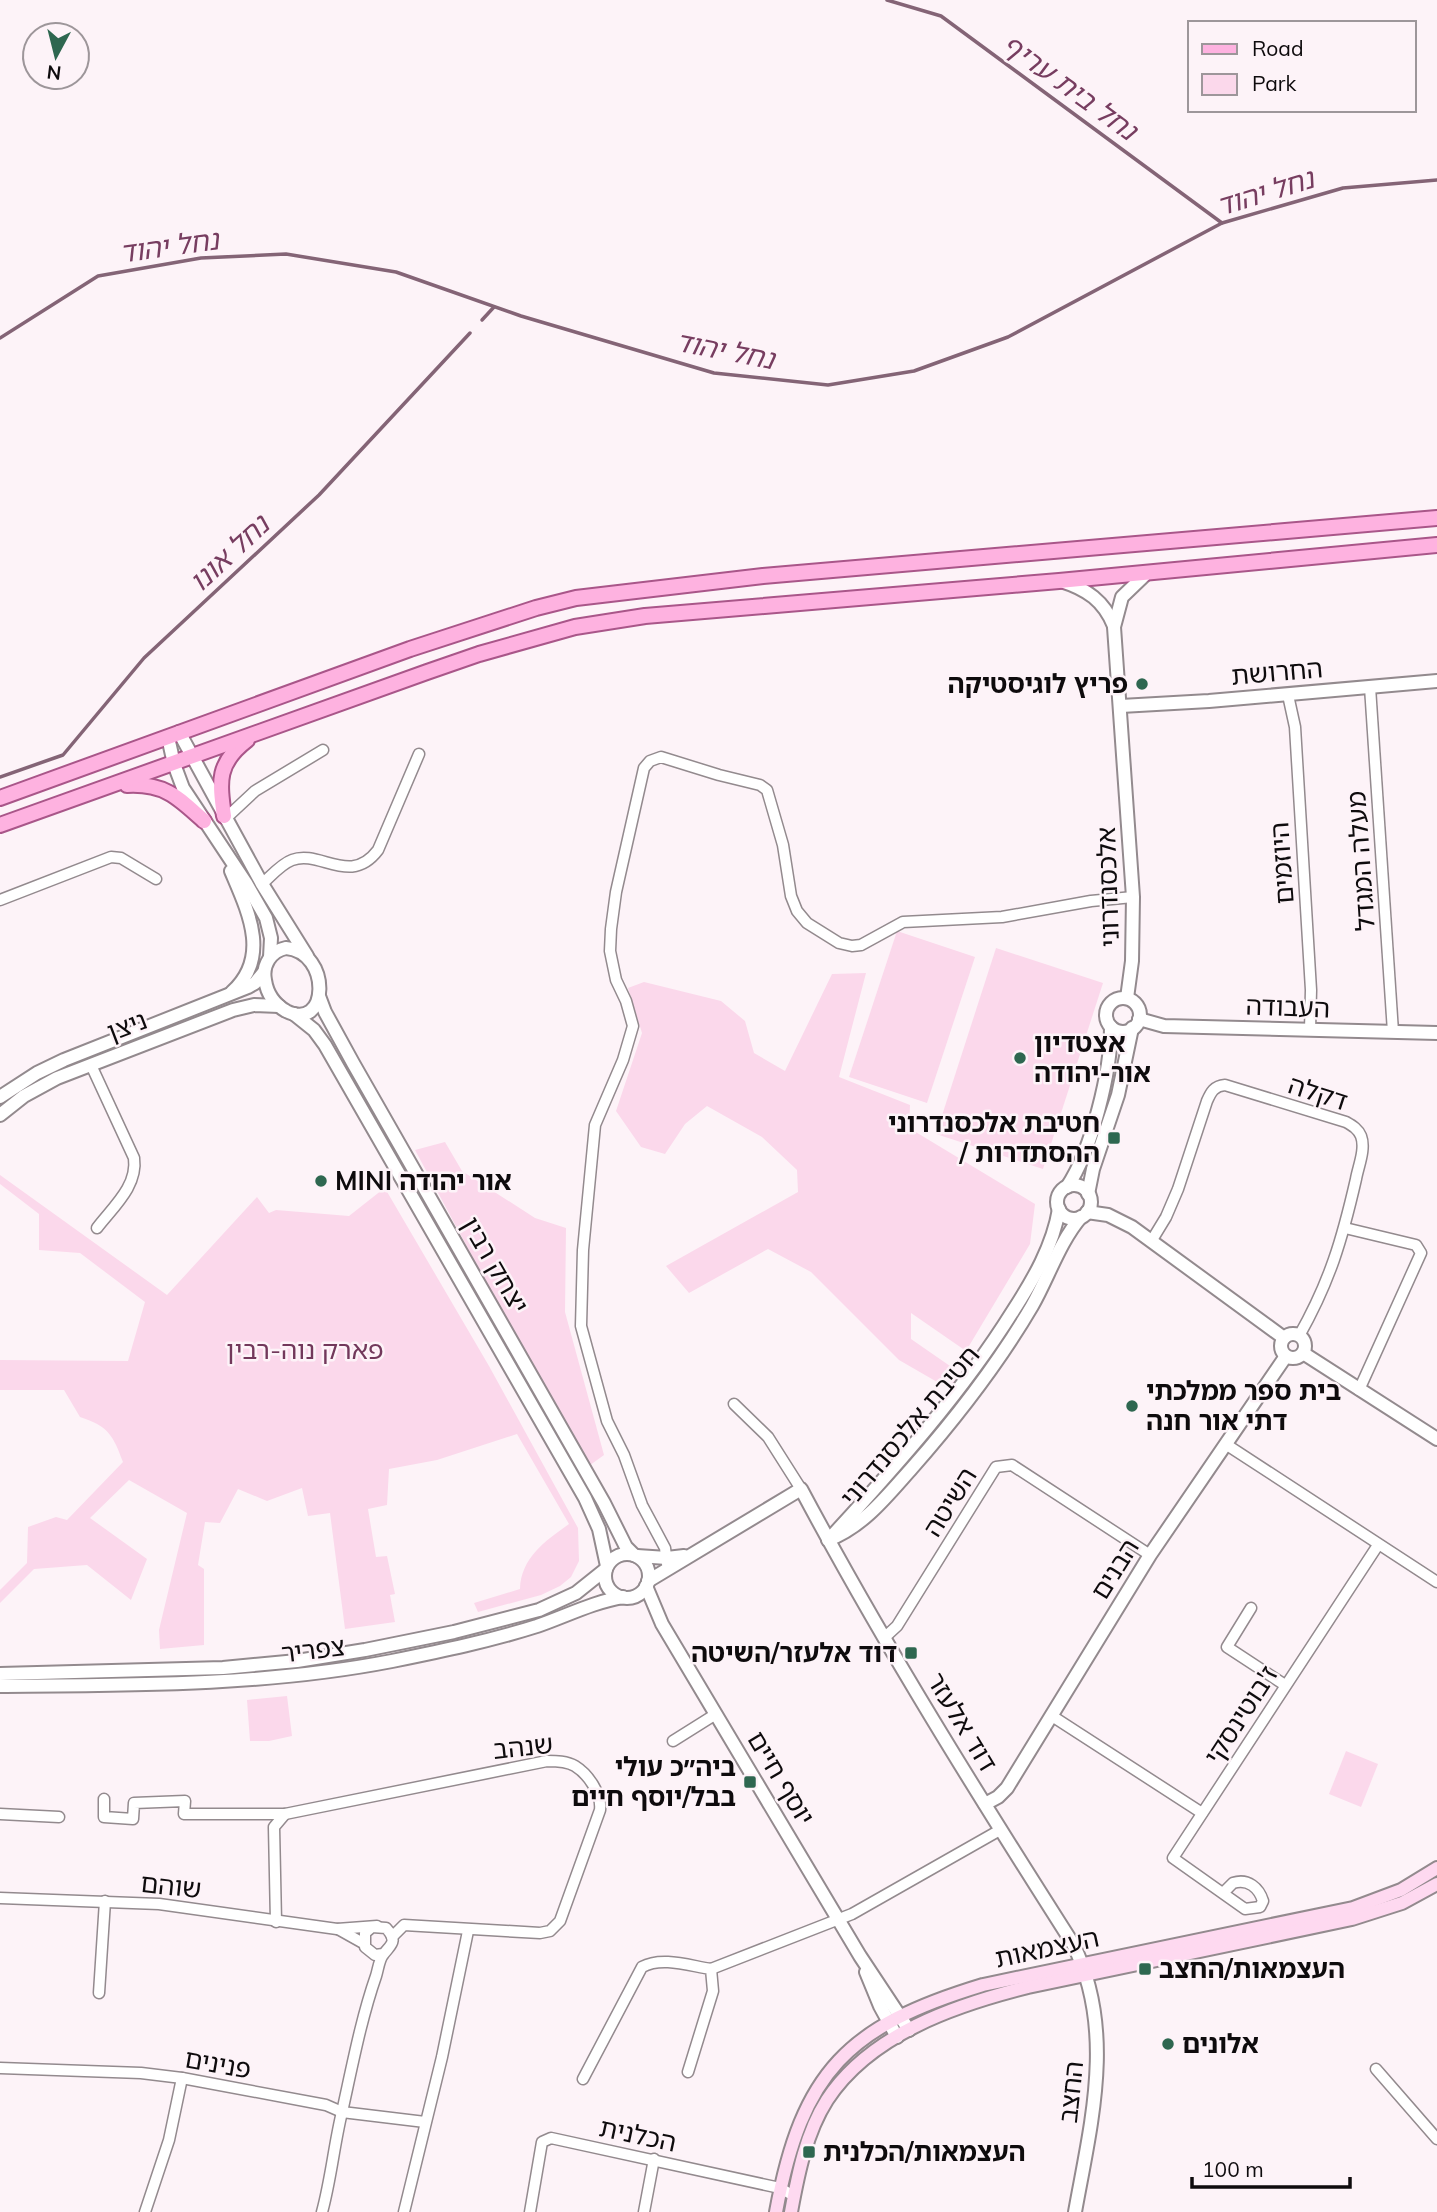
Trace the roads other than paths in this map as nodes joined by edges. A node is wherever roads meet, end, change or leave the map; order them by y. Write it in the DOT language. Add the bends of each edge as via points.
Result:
graph roads {
  1 [pos="1437,518"];
  2 [pos="1437,545"];
  3 [pos="1149,572"];
  4 [pos="1059,581"];
  5 [pos="1114,626"];
  6 [pos="1437,681"];
  7 [pos="1370,687"];
  8 [pos="1288,695"];
  9 [pos="1121,706"];
  10 [pos="258,732"];
  11 [pos="173,735"];
  12 [pos="323,750"];
  13 [pos="419,754"];
  14 [pos="192,757"];
  15 [pos="174,764"];
  16 [pos="101,789"];
  17 [pos="0,798"];
  18 [pos="224,817"];
  19 [pos="204,821"];
  20 [pos="0,825"];
  21 [pos="220,844"];
  22 [pos="156,879"];
  23 [pos="262,884"];
  24 [pos="1133,897"];
  25 [pos="0,900"];
  26 [pos="307,956"];
  27 [pos="270,957"];
  28 [pos="264,972"];
  29 [pos="227,996"];
  30 [pos="319,996"];
  31 [pos="1127,998"];
  32 [pos="279,1006"];
  33 [pos="294,1014"];
  34 [pos="1135,1024"];
  35 [pos="1111,1027"];
  36 [pos="1310,1030"];
  37 [pos="1393,1032"];
  38 [pos="1437,1033"];
  39 [pos="90,1065"];
  40 [pos="0,1097"];
  41 [pos="0,1115"];
  42 [pos="1067,1187"];
  43 [pos="1089,1196"];
  44 [pos="1059,1209"];
  45 [pos="1084,1215"];
  46 [pos="1132,1227"];
  47 [pos="97,1228"];
  48 [pos="1345,1228"];
  49 [pos="1152,1240"];
  50 [pos="1299,1336"];
  51 [pos="1284,1338"];
  52 [pos="1303,1353"];
  53 [pos="1286,1356"];
  54 [pos="1359,1390"];
  55 [pos="734,1404"];
  56 [pos="1437,1439"];
  57 [pos="1227,1445"];
  58 [pos="801,1489"];
  59 [pos="828,1540"];
  60 [pos="1378,1545"];
  61 [pos="1150,1555"];
  62 [pos="636,1556"];
  63 [pos="667,1564"];
  64 [pos="607,1567"];
  65 [pos="1437,1582"];
  66 [pos="647,1584"];
  67 [pos="623,1598"];
  68 [pos="1251,1608"];
  69 [pos="662,1624"];
  70 [pos="884,1638"];
  71 [pos="0,1674"];
  72 [pos="1285,1685"];
  73 [pos="0,1686"];
  74 [pos="716,1714"];
  75 [pos="1052,1716"];
  76 [pos="673,1741"];
  77 [pos="104,1800"];
  78 [pos="985,1804"];
  79 [pos="1202,1813"];
  80 [pos="0,1814"];
  81 [pos="285,1814"];
  82 [pos="59,1817"];
  83 [pos="1000,1830"];
  84 [pos="1437,1868"];
  85 [pos="1437,1884"];
  86 [pos="1224,1892"];
  87 [pos="0,1898"];
  88 [pos="105,1901"];
  89 [pos="840,1920"];
  90 [pos="276,1922"];
  91 [pos="377,1926"];
  92 [pos="337,1929"];
  93 [pos="468,1931"];
  94 [pos="392,1937"];
  95 [pos="363,1943"];
  96 [pos="371,1953"];
  97 [pos="383,1954"];
  98 [pos="860,1956"];
  99 [pos="711,1969"];
  100 [pos="1084,1970"];
  101 [pos="374,1980"];
  102 [pos="99,1993"];
  103 [pos="900,2015"];
  104 [pos="887,2021"];
  105 [pos="909,2030"];
  106 [pos="897,2037"];
  107 [pos="0,2068"];
  108 [pos="1376,2068"];
  109 [pos="688,2072"];
  110 [pos="182,2078"];
  111 [pos="583,2079"];
  112 [pos="342,2112"];
  113 [pos="425,2122"];
  114 [pos="1437,2138"];
  115 [pos="654,2159"];
  116 [pos="780,2189"];
  117 [pos="794,2196"];
  118 [pos="145,2212"];
  119 [pos="322,2212"];
  120 [pos="404,2212"];
  121 [pos="530,2212"];
  122 [pos="643,2212"];
  123 [pos="776,2212"];
  124 [pos="791,2212"];
  125 [pos="1075,2212"];
  1 -- 11 [label="main road" via="763,576 576,598 410,649"];
  2 -- 3 [label="main road"];
  3 -- 4 [label="main road"];
  3 -- 5 [label="street" via="1122,597"];
  4 -- 5 [label="street" via="1093,596"];
  4 -- 10 [label="main road" via="606,621 479,654"];
  5 -- 9 [label="street"];
  6 -- 7 [label="street, החרושת"];
  7 -- 8 [label="street, החרושת"];
  7 -- 37 [label="street, מעלה המגדל"];
  8 -- 9 [label="street, החרושת"];
  8 -- 36 [label="street, היוזמים" via="1295,727"];
  9 -- 24 [label="street, אלכסנדרוני"];
  10 -- 14 [label="main road"];
  10 -- 18 [label="main road" via="231,754 222,770"];
  11 -- 14 [label="street"];
  11 -- 15 [label="street"];
  11 -- 17 [label="main road"];
  12 -- 18 [label="street" via="255,791"];
  13 -- 23 [label="street" via="372,858 345,866 293,859"];
  14 -- 15 [label="main road"];
  14 -- 18 [label="street"];
  15 -- 16 [label="main road"];
  15 -- 19 [label="street"];
  16 -- 19 [label="main road" via="141,784 158,787"];
  16 -- 20 [label="main road"];
  18 -- 23 [label="street"];
  19 -- 21 [label="street"];
  21 -- 27 [label="street" via="266,918"];
  21 -- 29 [label="street" via="247,910 254,945 247,972"];
  22 -- 25 [label="street" via="121,858 111,858"];
  23 -- 26 [label="street"];
  24 -- 31 [label="street, אלכסנדרוני"];
  24 -- 63 [label="street" via="1002,917 903,922 861,945 839,943 797,911 767,790 662,757 644,768 616,892 610,951 633,1026 595,1125 583,1250 582,1326 607,1421 665,1548"];
  26 -- 27 [label="street" via="286,948"];
  26 -- 30 [label="street" via="318,978"];
  27 -- 28 [label="street"];
  28 -- 29 [label="street, ניצן" via="254,983"];
  28 -- 32 [label="street" via="267,989"];
  29 -- 40 [label="street, ניצן" via="57,1063"];
  30 -- 33 [label="street" via="313,1009"];
  30 -- 62 [label="street, יצחק רבין" via="626,1547"];
  31 -- 34 [label="street" via="1138,1009"];
  31 -- 35 [label="street" via="1108,1006 1106,1017"];
  32 -- 33 [label="street"];
  32 -- 39 [label="street, ניצן" via="233,1010"];
  33 -- 64 [label="street, יצחק רבין" via="325,1045 495,1337 585,1498 599,1529"];
  34 -- 35 [label="street" via="1121,1031"];
  34 -- 36 [label="street, העבודה"];
  34 -- 43 [label="street"];
  35 -- 42 [label="street" via="1106,1080 1078,1168"];
  36 -- 37 [label="street, העבודה"];
  37 -- 38 [label="street, העבודה"];
  39 -- 41 [label="street, ניצן" via="37,1088"];
  39 -- 47 [label="street" via="135,1167 131,1184"];
  42 -- 43 [label="street" via="1081,1187"];
  42 -- 44 [label="street" via="1059,1194"];
  43 -- 45 [label="street"];
  43 -- 46 [label="street"];
  44 -- 45 [label="street" via="1071,1219"];
  44 -- 59 [label="street, חטיבת אלכסנדרוני" via="1052,1237 1021,1299 975,1369"];
  45 -- 46 [label="street" via="1108,1215"];
  45 -- 59 [label="street, חטיבת אלכסנדרוני" via="1071,1230 1032,1306 955,1417 871,1514"];
  46 -- 49 [label="street"];
  48 -- 49 [label="street, דקלה" via="1362,1150 1355,1127 1225,1085 1211,1092 1178,1189"];
  48 -- 50 [label="street, דקלה" via="1325,1285"];
  48 -- 54 [label="street" via="1416,1245 1421,1253"];
  49 -- 51 [label="street"];
  50 -- 51 [label="street"];
  50 -- 52 [label="street" via="1305,1343"];
  51 -- 53 [label="street" via="1281,1348"];
  52 -- 53 [label="street" via="1295,1358"];
  52 -- 54 [label="street"];
  53 -- 57 [label="street, הבנים"];
  54 -- 56 [label="street"];
  55 -- 58 [label="street" via="768,1437"];
  57 -- 60 [label="street"];
  57 -- 61 [label="street, הבנים"];
  58 -- 59 [label="street, דוד אלעזר"];
  58 -- 63 [label="street"];
  59 -- 70 [label="street, דוד אלעזר"];
  60 -- 65 [label="street"];
  60 -- 72 [label="street, ז'בוטינסקי"];
  61 -- 70 [label="street, השיטה" via="1012,1465 996,1467 897,1626"];
  61 -- 75 [label="street, הבנים"];
  62 -- 63 [label="street"];
  62 -- 64 [label="street" via="620,1555"];
  62 -- 66 [label="street" via="647,1568"];
  63 -- 66 [label="street"];
  64 -- 67 [label="street" via="608,1587"];
  64 -- 71 [label="street, צפריר" via="576,1592 539,1610 332,1656 223,1668"];
  66 -- 67 [label="street" via="638,1595"];
  66 -- 69 [label="street, יוסף חיים"];
  67 -- 69 [label="street, יוסף חיים" via="646,1609"];
  67 -- 73 [label="street, צפריר" via="498,1637 342,1669 196,1684"];
  68 -- 72 [label="street" via="1227,1647"];
  69 -- 74 [label="street, יוסף חיים"];
  70 -- 78 [label="street, דוד אלעזר"];
  72 -- 79 [label="street, ז'בוטינסקי"];
  74 -- 76 [label="street"];
  74 -- 89 [label="street, יוסף חיים"];
  75 -- 78 [label="street, הבנים" via="1007,1788"];
  75 -- 79 [label="street"];
  77 -- 81 [label="street" via="104,1817 133,1819 134,1803 185,1801 184,1814"];
  78 -- 83 [label="street, דוד אלעזר"];
  79 -- 86 [label="street, ז'בוטינסקי" via="1173,1858"];
  80 -- 82 [label="street"];
  81 -- 90 [label="street" via="274,1827"];
  81 -- 93 [label="street, שנהב" via="547,1761 576,1767 597,1790 601,1805 560,1921 540,1933"];
  83 -- 89 [label="street"];
  83 -- 100 [label="street, דוד אלעזר" via="1073,1944"];
  84 -- 100 [label="main road, העצמאות" via="1401,1890 1353,1909"];
  85 -- 100 [label="main road, העצמאות" via="1402,1903 1352,1919"];
  87 -- 88 [label="street, שוהם"];
  88 -- 90 [label="street, שוהם" via="159,1904"];
  88 -- 102 [label="street"];
  89 -- 98 [label="street, יוסף חיים"];
  89 -- 99 [label="street"];
  90 -- 92 [label="street, שוהם"];
  91 -- 92 [label="street, שוהם"];
  91 -- 94 [label="street" via="386,1928"];
  91 -- 95 [label="street" via="368,1929"];
  92 -- 95 [label="street, שוהם"];
  93 -- 94 [label="street, שנהב" via="404,1925"];
  93 -- 113 [label="street"];
  94 -- 97 [label="street" via="391,1947"];
  95 -- 96 [label="street"];
  96 -- 97 [label="street"];
  96 -- 101 [label="street"];
  97 -- 101 [label="street"];
  98 -- 103 [label="street, יוסף חיים"];
  98 -- 104 [label="street, יוסף חיים"];
  99 -- 109 [label="street" via="713,1991"];
  99 -- 111 [label="street" via="662,1962 642,1966"];
  100 -- 103 [label="main road, העצמאות" via="984,1984"];
  100 -- 105 [label="main road, העצמאות" via="990,1997"];
  100 -- 125 [label="street, החצב" via="1095,2022 1098,2071"];
  101 -- 112 [label="street"];
  103 -- 104 [label="main road, העצמאות"];
  103 -- 105 [label="street, יוסף חיים"];
  104 -- 106 [label="street, יוסף חיים"];
  104 -- 116 [label="main road, העצמאות" via="853,2045 820,2084 803,2115"];
  105 -- 106 [label="main road, העצמאות"];
  106 -- 117 [label="main road, העצמאות" via="852,2069 826,2102 808,2143"];
  107 -- 110 [label="street, פנינים"];
  108 -- 114 [label="street"];
  110 -- 112 [label="street, פנינים" via="326,2105"];
  110 -- 118 [label="street" via="169,2140"];
  112 -- 113 [label="street, פנינים"];
  112 -- 119 [label="street"];
  113 -- 120 [label="street"];
  115 -- 116 [label="street, הכלנית"];
  115 -- 121 [label="street, הכלנית" via="551,2138 542,2142"];
  115 -- 122 [label="street"];
  116 -- 117 [label="street, הכלנית"];
  116 -- 123 [label="main road, העצמאות"];
  117 -- 124 [label="main road, העצמאות"];
}
